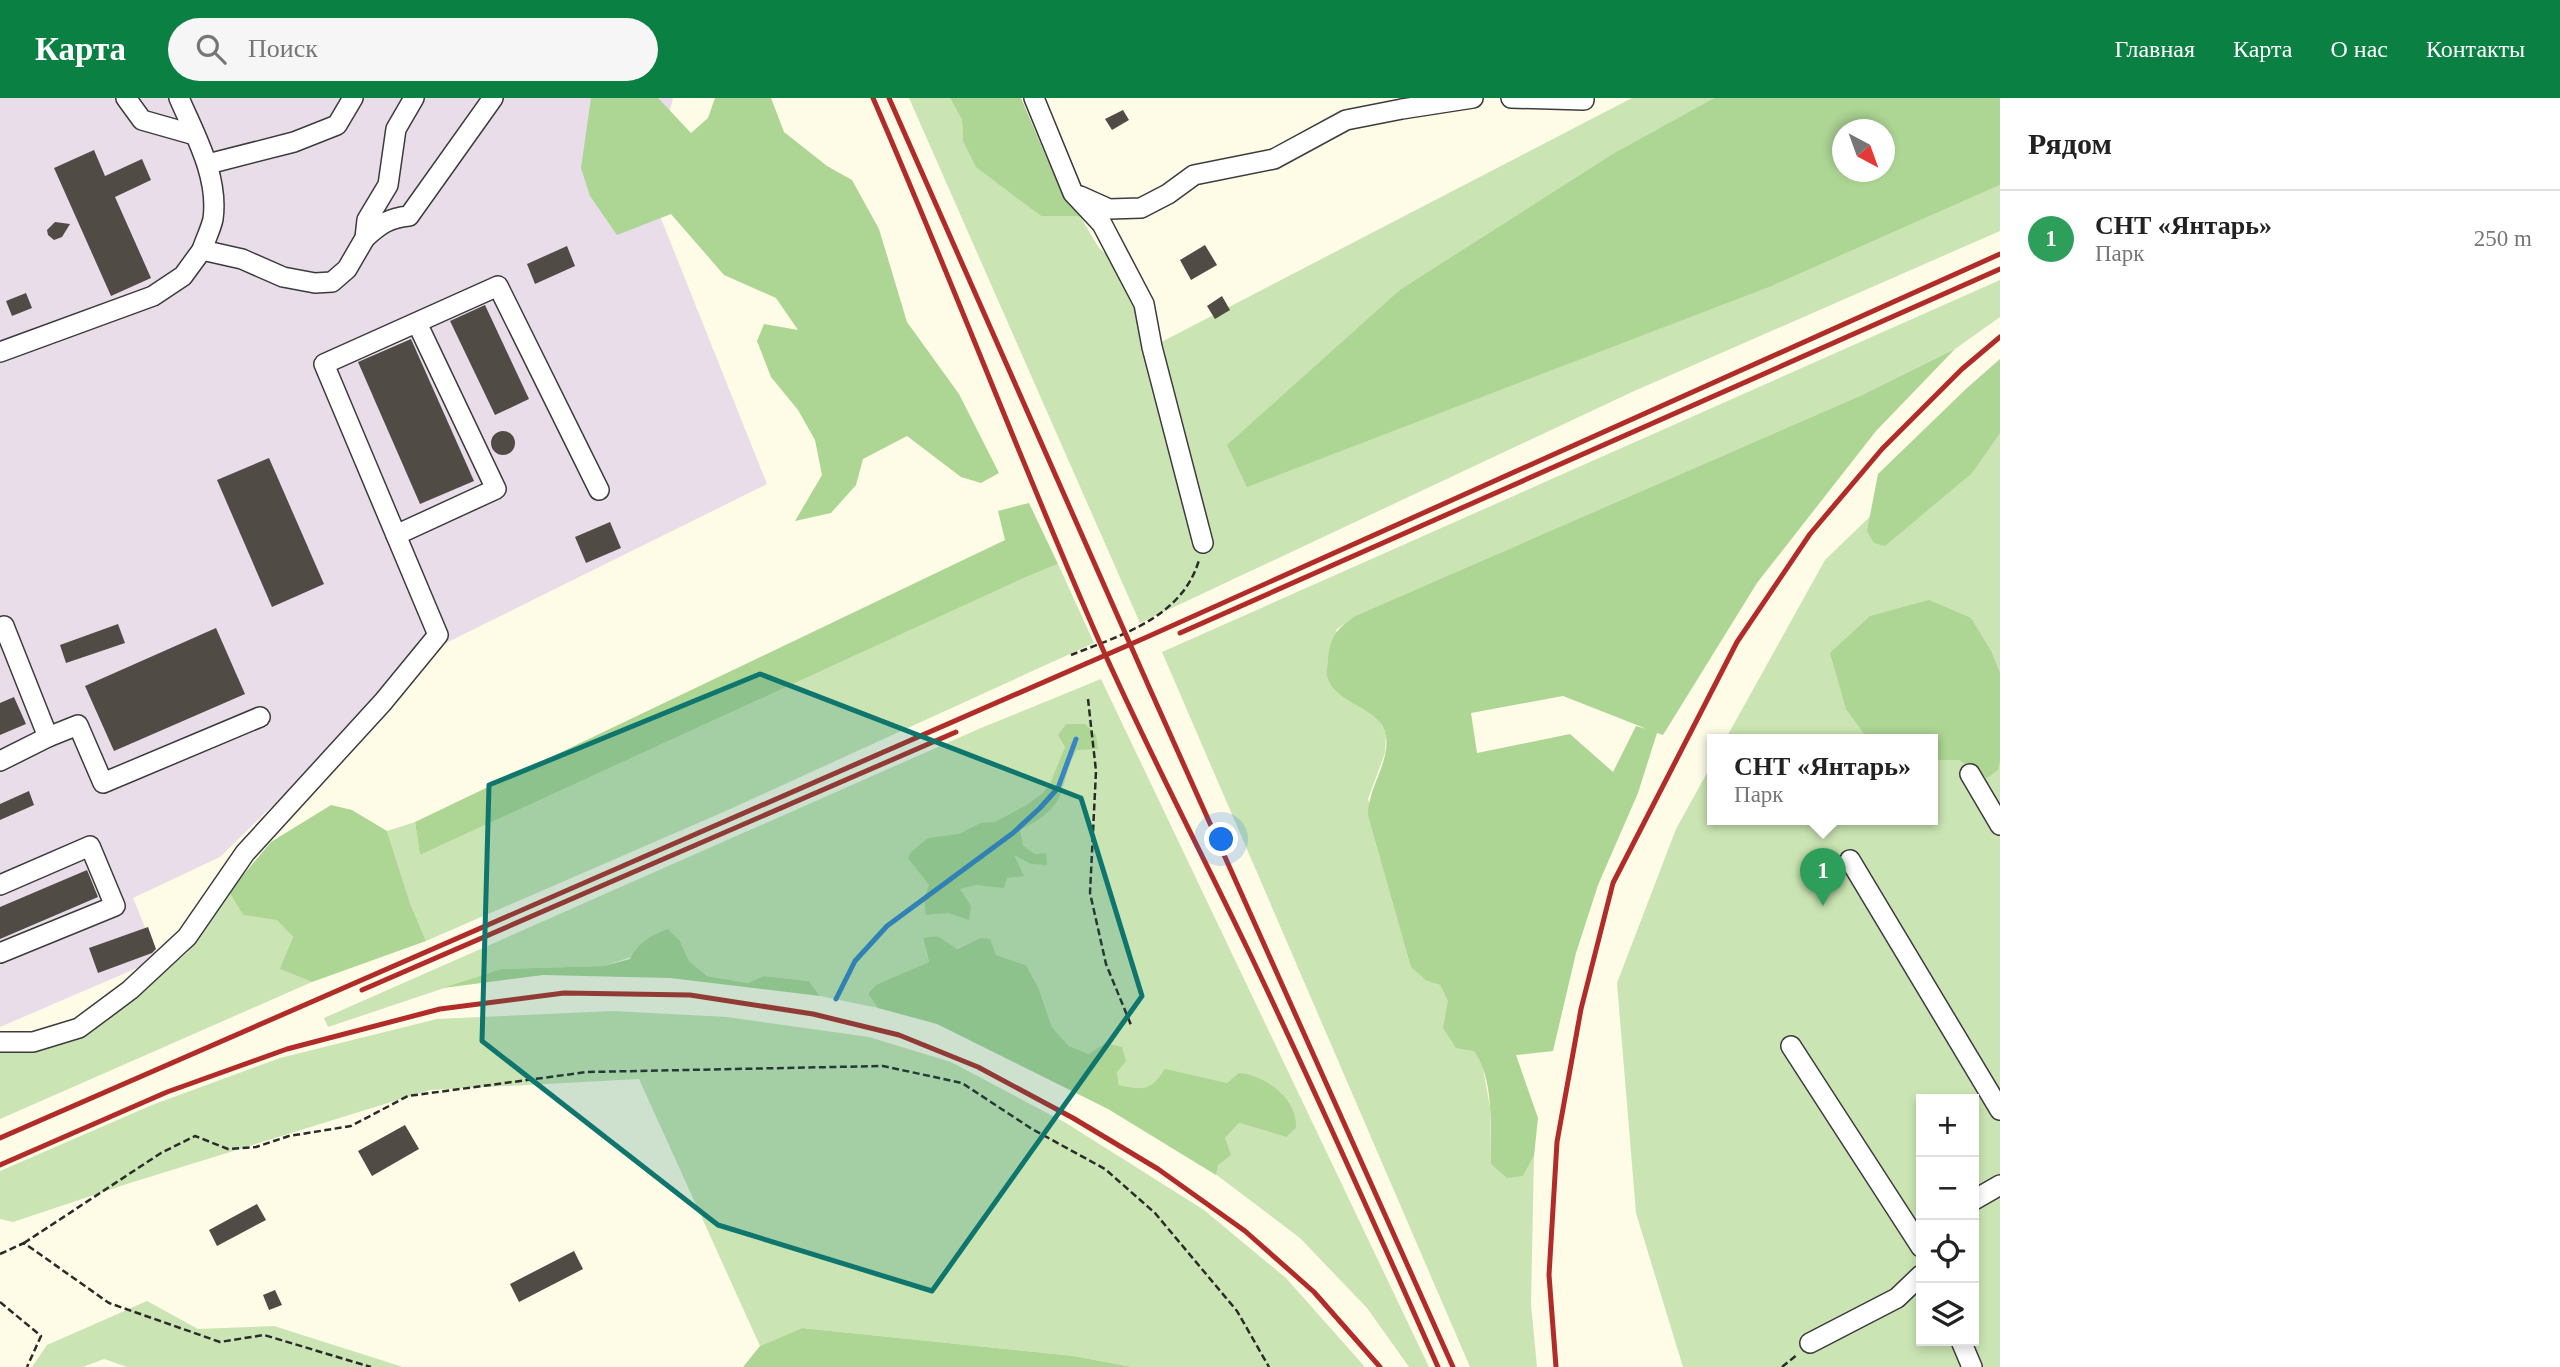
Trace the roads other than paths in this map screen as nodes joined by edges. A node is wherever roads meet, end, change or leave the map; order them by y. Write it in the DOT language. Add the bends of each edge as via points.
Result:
graph roads {
  1 [pos="126,98"];
  2 [pos="179,98"];
  3 [pos="353,98"];
  4 [pos="414,98"];
  5 [pos="493,98"];
  6 [pos="1034,98"];
  7 [pos="1473,98"];
  8 [pos="1511,98"];
  9 [pos="1584,100"];
  10 [pos="195,135"];
  11 [pos="208,164"];
  12 [pos="1073,193"];
  13 [pos="366,238"];
  14 [pos="202,250"];
  15 [pos="417,323"];
  16 [pos="0,352"];
  17 [pos="599,490"];
  18 [pos="396,535"];
  19 [pos="1203,543"];
  20 [pos="0,628"];
  21 [pos="260,716"];
  22 [pos="48,737"];
  23 [pos="0,761"];
  24 [pos="1970,774"];
  25 [pos="2000,825"];
  26 [pos="1850,860"];
  27 [pos="0,885"];
  28 [pos="0,953"];
  29 [pos="0,1042"];
  30 [pos="1791,1046"];
  31 [pos="2000,1110"];
  32 [pos="2000,1185"];
  33 [pos="1979,1197"];
  34 [pos="1916,1239"];
  35 [pos="1916,1280"];
  36 [pos="1810,1343"];
  37 [pos="1963,1346"];
  38 [pos="1972,1367"];
  1 -- 10 [label="street" via="142,120"];
  2 -- 10 [label="street"];
  3 -- 11 [label="street" via="337,125 294,142"];
  4 -- 13 [label="street" via="396,129 388,184 367,220"];
  5 -- 13 [label="street" via="409,216 380,224"];
  6 -- 12 [label="street"];
  7 -- 12 [label="street" via="1346,120 1274,159 1194,175 1141,208 1109,209"];
  8 -- 9 [label="street"];
  10 -- 11 [label="street"];
  11 -- 14 [label="street" via="213,220"];
  12 -- 19 [label="street" via="1102,224 1144,304"];
  13 -- 14 [label="street" via="347,269 332,282 283,277 242,259"];
  14 -- 16 [label="street" via="183,276 153,296"];
  15 -- 17 [label="street" via="498,286"];
  15 -- 18 [label="street" via="324,364"];
  15 -- 18 [label="street" via="496,489"];
  18 -- 29 [label="street" via="438,635 245,853 187,937 130,990 79,1028 33,1042"];
  20 -- 22 [label="street" via="4,626"];
  21 -- 22 [label="street" via="103,782 78,724"];
  22 -- 23 [label="street"];
  24 -- 25 [label="street"];
  26 -- 31 [label="street"];
  27 -- 28 [label="street" via="90,846 116,906"];
  30 -- 34 [label="street"];
  32 -- 33 [label="street"];
  35 -- 36 [label="street" via="1897,1298"];
  37 -- 38 [label="street"];
}
